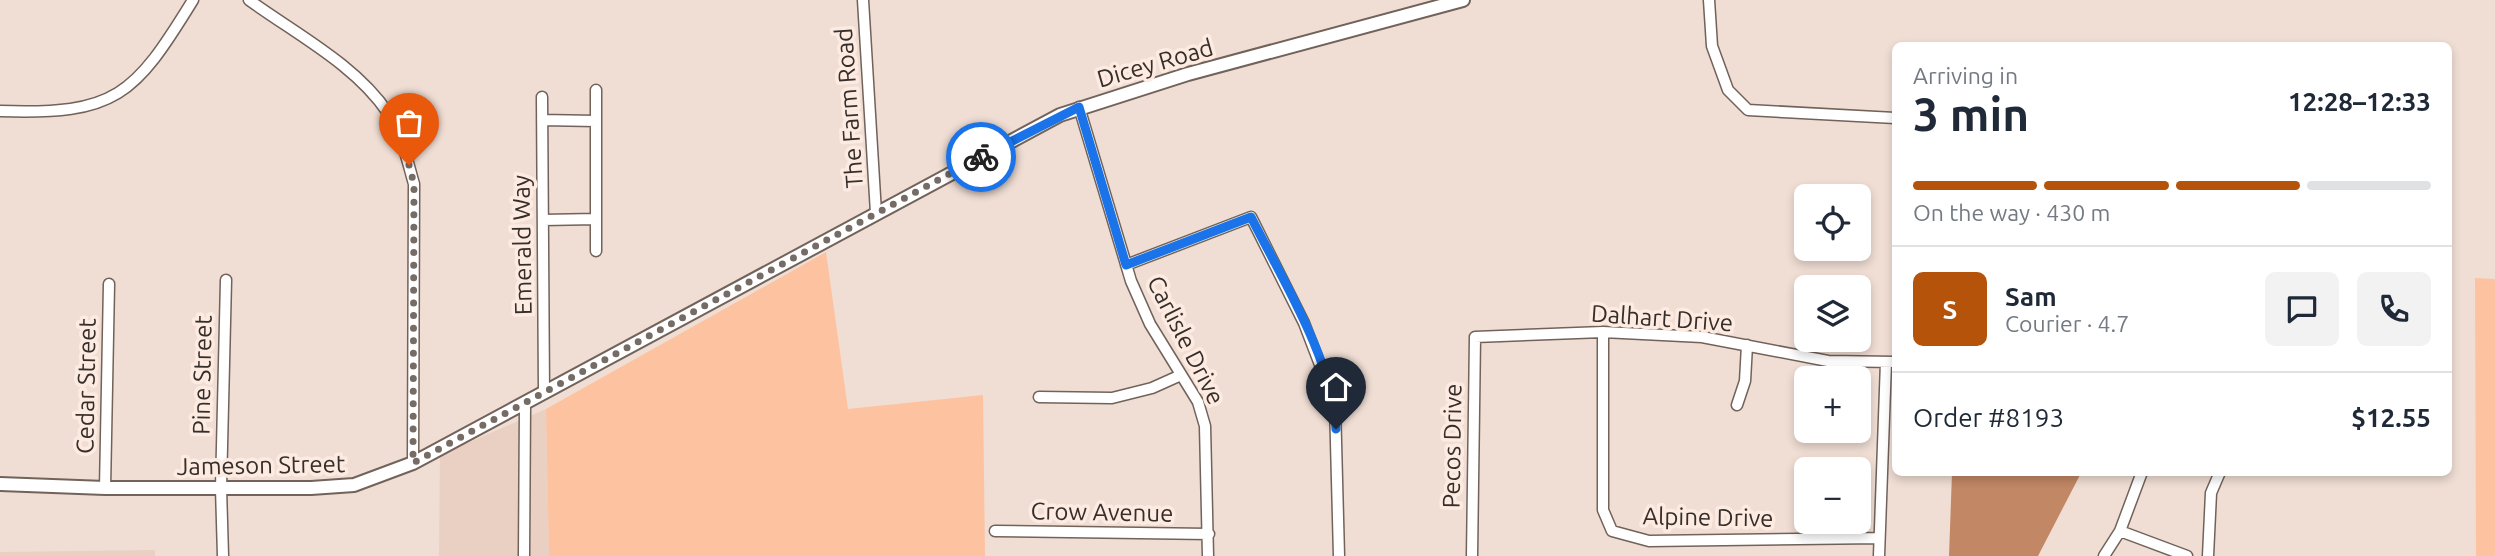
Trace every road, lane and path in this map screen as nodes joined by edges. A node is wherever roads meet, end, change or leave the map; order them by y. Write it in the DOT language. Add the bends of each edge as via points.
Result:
graph roads {
  1 [pos="193,0"];
  2 [pos="249,0"];
  3 [pos="863,0"];
  4 [pos="1463,0"];
  5 [pos="1709,0"];
  6 [pos="596,90"];
  7 [pos="542,97"];
  8 [pos="1079,107"];
  9 [pos="0,111"];
  10 [pos="1892,118"];
  11 [pos="542,120"];
  12 [pos="596,121"];
  13 [pos="876,213"];
  14 [pos="596,219"];
  15 [pos="543,220"];
  16 [pos="596,251"];
  17 [pos="1126,265"];
  18 [pos="226,280"];
  19 [pos="109,284"];
  20 [pos="1603,332"];
  21 [pos="1475,337"];
  22 [pos="1747,345"];
  23 [pos="1891,362"];
  24 [pos="1181,375"];
  25 [pos="544,392"];
  26 [pos="1039,397"];
  27 [pos="525,405"];
  28 [pos="1737,405"];
  29 [pos="413,463"];
  30 [pos="2141,476"];
  31 [pos="2218,476"];
  32 [pos="0,484"];
  33 [pos="105,488"];
  34 [pos="221,488"];
  35 [pos="995,531"];
  36 [pos="2120,531"];
  37 [pos="1209,534"];
  38 [pos="1879,538"];
  39 [pos="223,556"];
  40 [pos="524,556"];
  41 [pos="1208,556"];
  42 [pos="1339,556"];
  43 [pos="1472,556"];
  44 [pos="1879,556"];
  45 [pos="2104,556"];
  46 [pos="2187,556"];
  47 [pos="2208,556"];
  1 -- 9 [label="street" via="161,51 127,90 101,104 47,112"];
  2 -- 29 [label="street" via="366,84 389,115 403,146 414,184"];
  3 -- 13 [label="street, The Farm Road"];
  4 -- 8 [label="street, Dicey Road"];
  5 -- 10 [label="street" via="1712,46 1728,90 1748,110"];
  6 -- 12 [label="street"];
  7 -- 11 [label="street, Emerald Way"];
  8 -- 13 [label="street, Dicey Road"];
  8 -- 17 [label="street, Carlisle Drive"];
  11 -- 12 [label="street"];
  11 -- 15 [label="street, Emerald Way"];
  12 -- 14 [label="street"];
  13 -- 25 [label="street, Jameson Street"];
  14 -- 15 [label="street"];
  14 -- 16 [label="street"];
  15 -- 25 [label="street, Emerald Way"];
  17 -- 24 [label="street, Carlisle Drive" via="1150,324"];
  17 -- 42 [label="street" via="1251,217 1304,323 1335,404"];
  18 -- 34 [label="street, Pine Street"];
  19 -- 33 [label="street, Cedar Street"];
  20 -- 21 [label="street, Dalhart Drive"];
  20 -- 22 [label="street, Dalhart Drive" via="1702,337"];
  20 -- 38 [label="street, Alpine Drive" via="1603,510 1612,531 1649,541"];
  21 -- 43 [label="street, Pecos Drive"];
  22 -- 23 [label="street, Dalhart Drive" via="1828,361"];
  22 -- 28 [label="street" via="1745,381"];
  23 -- 38 [label="street"];
  24 -- 26 [label="street" via="1112,398"];
  24 -- 37 [label="street, Carlisle Drive" via="1198,402 1205,426"];
  25 -- 27 [label="street, Jameson Street"];
  27 -- 29 [label="street, Jameson Street"];
  27 -- 40 [label="street"];
  29 -- 34 [label="street, Jameson Street" via="354,485"];
  30 -- 36 [label="street"];
  31 -- 47 [label="street" via="2211,493"];
  32 -- 33 [label="street, Jameson Street"];
  33 -- 34 [label="street, Jameson Street"];
  34 -- 39 [label="street, Pine Street"];
  35 -- 37 [label="street, Crow Avenue"];
  36 -- 45 [label="street"];
  36 -- 46 [label="street"];
  37 -- 41 [label="street, Carlisle Drive"];
  38 -- 44 [label="street"];
}
